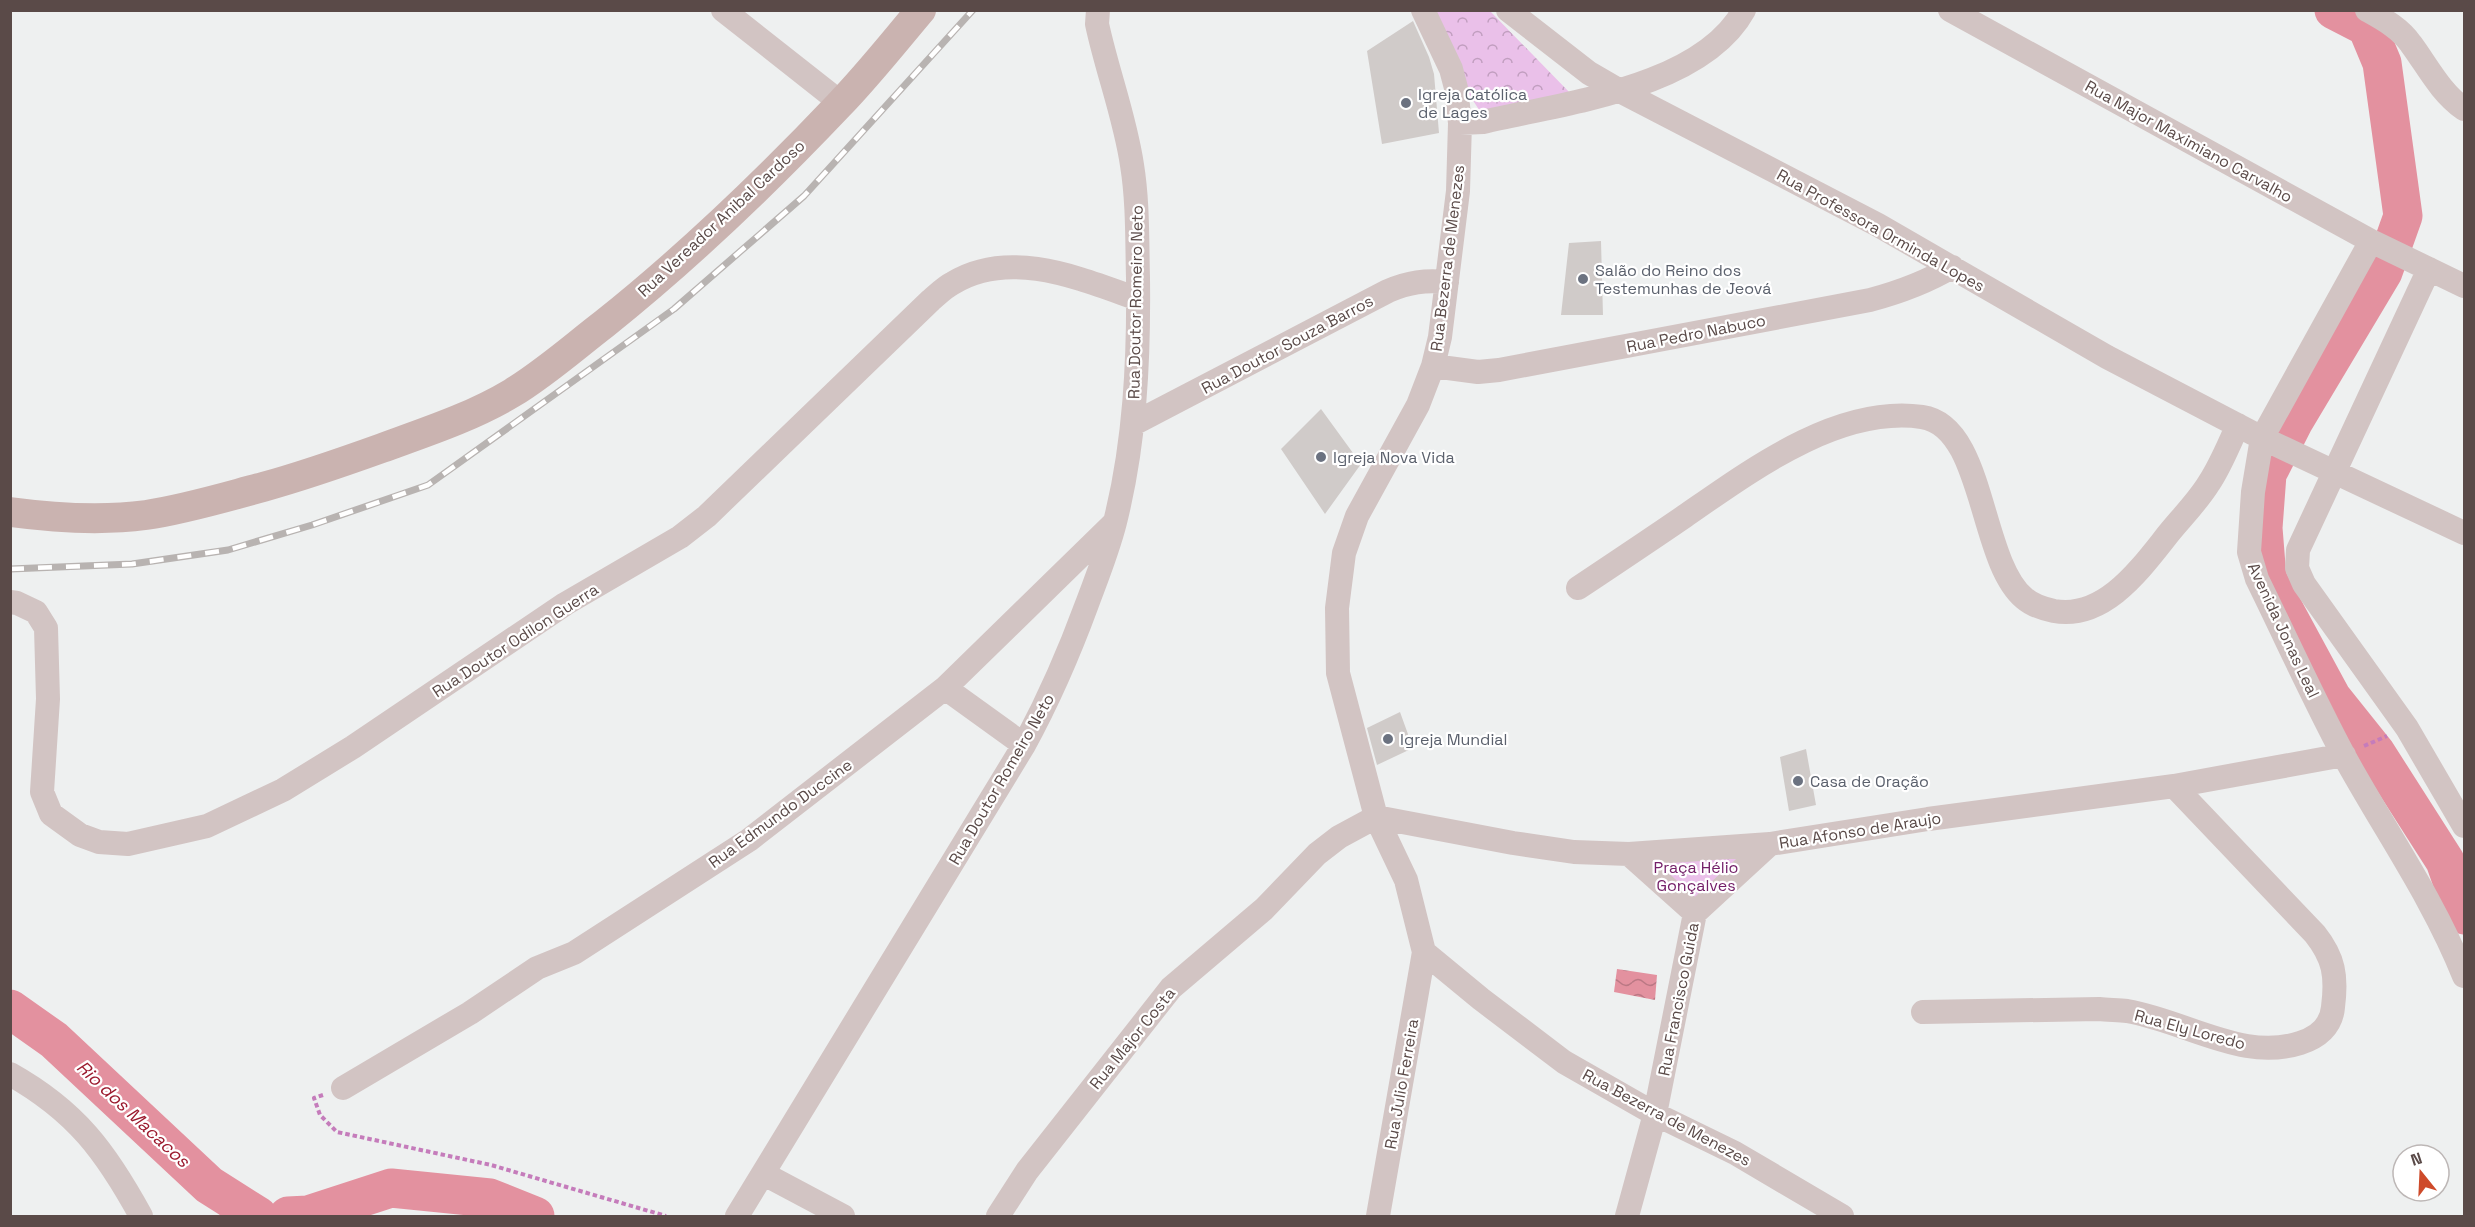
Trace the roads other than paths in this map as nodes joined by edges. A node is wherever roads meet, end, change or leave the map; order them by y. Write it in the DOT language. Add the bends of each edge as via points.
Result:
graph roads {
  1 [pos="723,10"];
  2 [pos="921,10"];
  3 [pos="1098,10"];
  4 [pos="1423,10"];
  5 [pos="1508,10"];
  6 [pos="1744,10"];
  7 [pos="1950,10"];
  8 [pos="2367,10"];
  9 [pos="1620,91"];
  10 [pos="841,103"];
  11 [pos="2464,109"];
  12 [pos="1460,123"];
  13 [pos="2379,245"];
  14 [pos="2420,264"];
  15 [pos="1952,267"];
  16 [pos="1447,282"];
  17 [pos="2464,286"];
  18 [pos="1138,299"];
  19 [pos="1433,366"];
  20 [pos="1132,424"];
  21 [pos="2238,425"];
  22 [pos="2269,440"];
  23 [pos="2324,467"];
  24 [pos="10,512"];
  25 [pos="1115,522"];
  26 [pos="2464,533"];
  27 [pos="1578,588"];
  28 [pos="10,602"];
  29 [pos="945,688"];
  30 [pos="1024,745"];
  31 [pos="2349,752"];
  32 [pos="2174,786"];
  33 [pos="1376,817"];
  34 [pos="2464,826"];
  35 [pos="1770,844"];
  36 [pos="1629,854"];
  37 [pos="1695,913"];
  38 [pos="1424,952"];
  39 [pos="2464,976"];
  40 [pos="1923,1012"];
  41 [pos="10,1074"];
  42 [pos="343,1088"];
  43 [pos="1655,1114"];
  44 [pos="764,1174"];
  45 [pos="141,1216"];
  46 [pos="736,1216"];
  47 [pos="843,1216"];
  48 [pos="998,1216"];
  49 [pos="1378,1216"];
  50 [pos="1628,1216"];
  51 [pos="1842,1216"];
  1 -- 10 [label="street"];
  2 -- 10 [label="main road, Rua Vereador Anibal Cardoso"];
  3 -- 18 [label="street, Rua Doutor Romeiro Neto" via="1097,24 1127,139 1136,191"];
  4 -- 12 [label="street, Rua Bezerra de Menezes" via="1451,69"];
  5 -- 9 [label="street, Rua Professora Orminda Lopes" via="1589,73"];
  6 -- 9 [label="street" via="1722,39 1701,56"];
  7 -- 13 [label="street, Rua Major Maximiano Carvalho"];
  8 -- 11 [label="street" via="2389,22 2410,42 2442,89"];
  9 -- 12 [label="street" via="1483,122"];
  9 -- 15 [label="street, Rua Professora Orminda Lopes"];
  10 -- 24 [label="main road, Rua Vereador Anibal Cardoso" via="771,175 652,285 547,369 468,416 299,477 202,503 147,514 86,519"];
  12 -- 16 [label="street, Rua Bezerra de Menezes" via="1458,191"];
  13 -- 14 [label="street, Rua Major Maximiano Carvalho"];
  13 -- 22 [label="street, Avenida Jonas Leal"];
  14 -- 17 [label="street, Rua Major Maximiano Carvalho"];
  14 -- 23 [label="street"];
  15 -- 19 [label="street, Rua Pedro Nabuco" via="1927,282 1858,302 1499,370 1463,371"];
  15 -- 21 [label="street, Rua Professora Orminda Lopes" via="2108,357"];
  16 -- 19 [label="street, Rua Bezerra de Menezes"];
  16 -- 20 [label="street, Rua Doutor Souza Barros" via="1408,282 1388,291"];
  18 -- 20 [label="street, Rua Doutor Romeiro Neto"];
  18 -- 28 [label="street, Rua Doutor Odilon Guerra" via="1032,268 1005,267 954,282 707,516 680,537 565,604 343,754 283,790 207,826 128,844 99,842 80,835 51,814 42,792 48,699 46,628 36,612"];
  19 -- 33 [label="street, Rua Bezerra de Menezes" via="1418,405 1358,516 1344,553 1337,608 1338,673"];
  20 -- 25 [label="street, Rua Doutor Romeiro Neto"];
  21 -- 22 [label="street, Rua Professora Orminda Lopes"];
  21 -- 27 [label="street" via="2210,482 2133,578 2096,606 2070,614 2044,609 2024,598 2006,575 1962,448 1946,428 1923,417 1869,420 1797,445 1746,473"];
  22 -- 23 [label="street, Rua Professora Orminda Lopes"];
  22 -- 31 [label="street, Avenida Jonas Leal" via="2254,481 2248,552 2257,579"];
  23 -- 26 [label="street, Rua Professora Orminda Lopes"];
  23 -- 34 [label="street" via="2298,550 2297,568 2304,584 2407,728"];
  25 -- 29 [label="street, Rua Edmundo Duccine"];
  25 -- 30 [label="street, Rua Doutor Romeiro Neto" via="1067,657"];
  29 -- 30 [label="street"];
  29 -- 42 [label="street, Rua Edmundo Duccine" via="749,840 574,952 537,968 470,1013"];
  30 -- 44 [label="street, Rua Doutor Romeiro Neto"];
  31 -- 32 [label="street, Rua Afonso de Araujo"];
  31 -- 39 [label="street, Avenida Jonas Leal" via="2403,859 2429,901"];
  32 -- 35 [label="street, Rua Afonso de Araujo"];
  32 -- 40 [label="street, Rua Ely Loredo" via="2328,950 2336,981 2333,1011 2322,1032 2286,1046 2247,1046 2127,1011"];
  33 -- 36 [label="street, Rua Afonso de Araujo" via="1502,842 1574,852"];
  33 -- 38 [label="street, Rua Bezerra de Menezes" via="1406,880"];
  33 -- 48 [label="street, Rua Major Costa" via="1331,842 1264,909 1171,988 1027,1171"];
  35 -- 36 [label="street, Rua Afonso de Araujo"];
  35 -- 37 [label="street, Rua Francisco Guida"];
  36 -- 37 [label="street"];
  37 -- 43 [label="street, Rua Francisco Guida"];
  38 -- 43 [label="street, Rua Bezerra de Menezes" via="1564,1062"];
  38 -- 49 [label="street, Rua Julio Ferreira"];
  41 -- 45 [label="street" via="61,1107 81,1126 120,1178"];
  43 -- 50 [label="street, Rua Francisco Guida"];
  43 -- 51 [label="street, Rua Bezerra de Menezes" via="1735,1153"];
  44 -- 46 [label="street, Rua Doutor Romeiro Neto"];
  44 -- 47 [label="street"];
}
